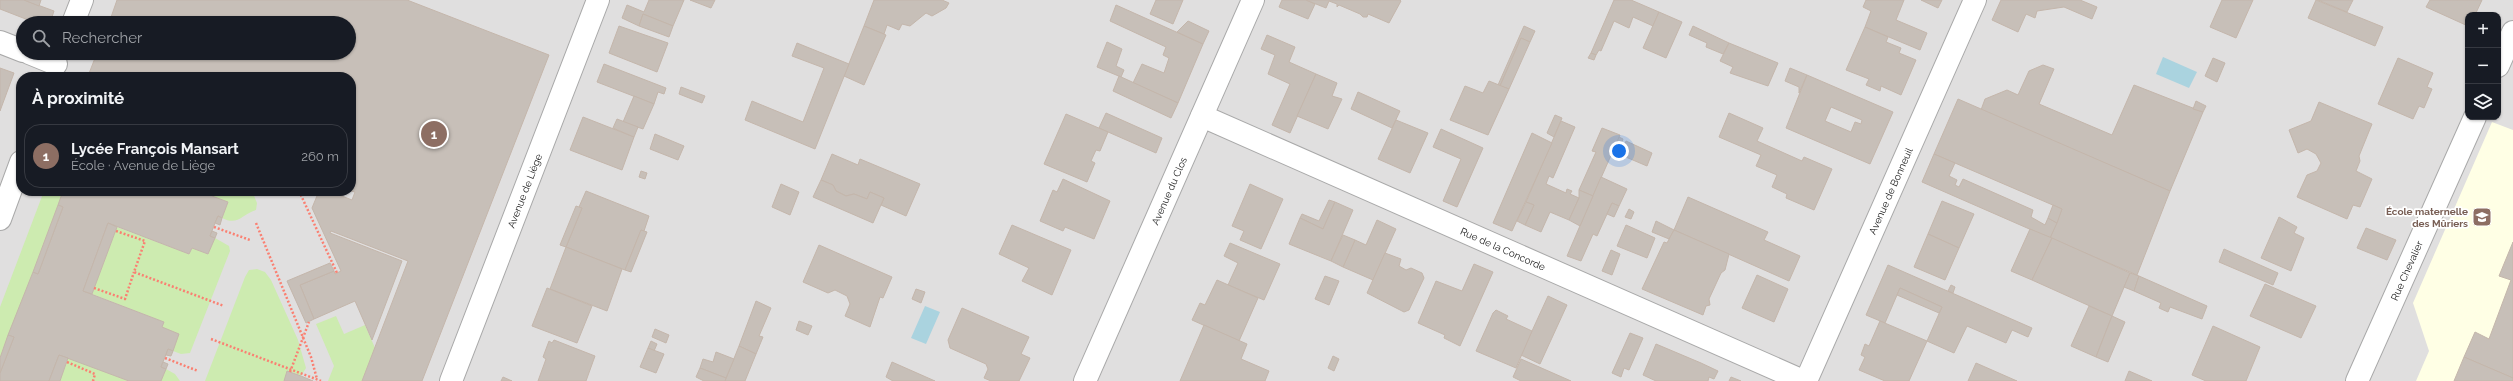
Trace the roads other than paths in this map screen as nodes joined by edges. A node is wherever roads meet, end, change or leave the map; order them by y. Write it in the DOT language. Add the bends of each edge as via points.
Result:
graph roads {
  1 [pos="82,0"];
  2 [pos="598,0"];
  3 [pos="1253,0"];
  4 [pos="1975,0"];
  5 [pos="76,16"];
  6 [pos="2513,32"];
  7 [pos="0,42"];
  8 [pos="16,48"];
  9 [pos="2501,59"];
  10 [pos="45,60"];
  11 [pos="56,65"];
  12 [pos="1202,116"];
  13 [pos="2474,120"];
  14 [pos="16,176"];
  15 [pos="0,219"];
  16 [pos="451,381"];
  17 [pos="1085,381"];
  18 [pos="1805,381"];
  19 [pos="2357,381"];
  1 -- 5 [label="street"];
  2 -- 16 [label="street, Avenue de Liège"];
  3 -- 12 [label="street, Avenue du Clos"];
  4 -- 18 [label="street, Avenue de Bonneuil"];
  6 -- 9 [label="street"];
  7 -- 8 [label="street"];
  10 -- 11 [label="street"];
  12 -- 17 [label="street, Avenue du Clos"];
  12 -- 18 [label="street, Rue de la Concorde"];
  13 -- 19 [label="street, Rue Chevalier"];
  14 -- 15 [label="street"];
}
